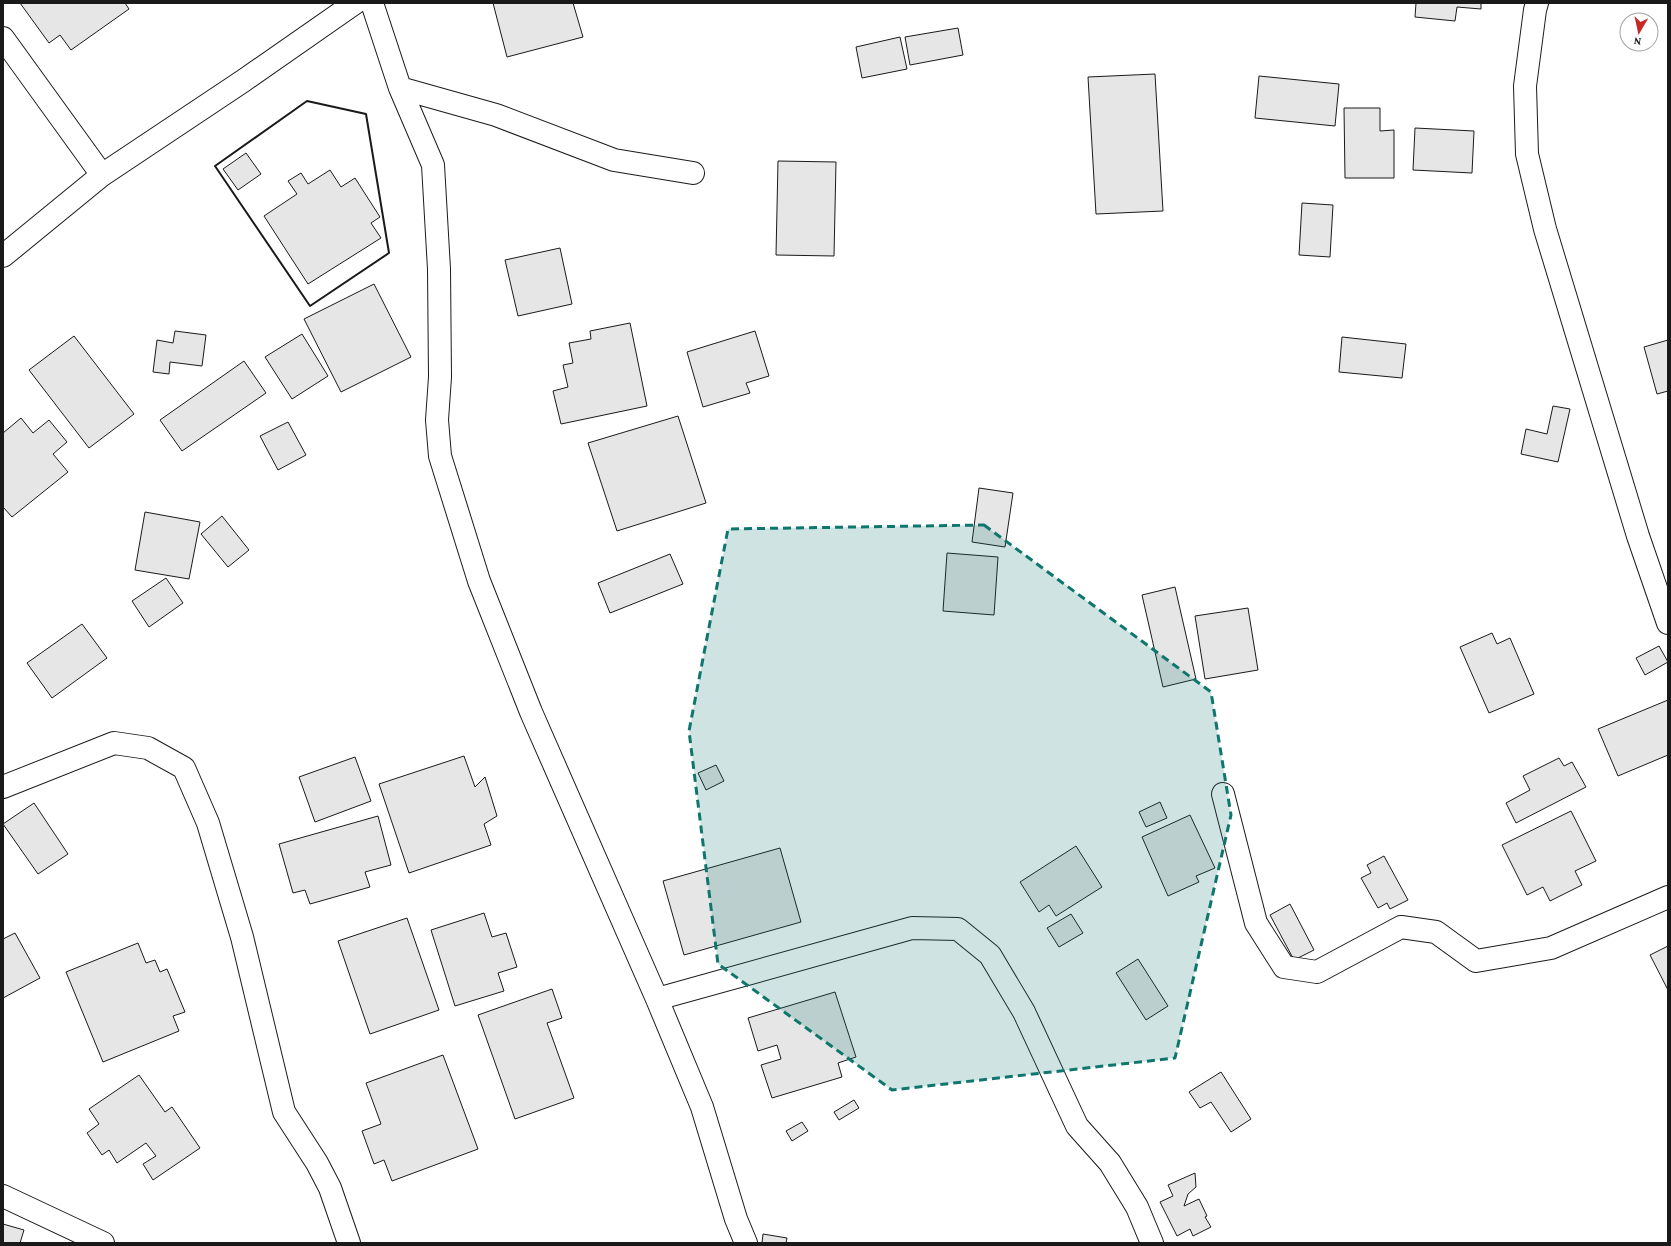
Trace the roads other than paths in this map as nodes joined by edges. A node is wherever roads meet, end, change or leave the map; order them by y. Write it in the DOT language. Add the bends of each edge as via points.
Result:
graph roads {
  1 [pos="355,3"];
  2 [pos="372,3"];
  3 [pos="1537,3"];
  4 [pos="3,38"];
  5 [pos="400,88"];
  6 [pos="693,173"];
  7 [pos="102,175"];
  8 [pos="3,256"];
  9 [pos="1668,623"];
  10 [pos="3,788"];
  11 [pos="1223,794"];
  12 [pos="1668,897"];
  13 [pos="657,999"];
  14 [pos="3,1196"];
  15 [pos="103,1243"];
  16 [pos="349,1243"];
  17 [pos="746,1243"];
  18 [pos="1152,1243"];
  1 -- 7 [label="street"];
  2 -- 5 [label="street"];
  3 -- 9 [label="street" via="1525,86 1527,154 1549,244 1638,536"];
  4 -- 7 [label="street"];
  5 -- 6 [label="street" via="496,115 614,160"];
  5 -- 13 [label="street" via="433,165 439,270 440,378 436,420 440,456 479,581 531,712"];
  7 -- 8 [label="street"];
  10 -- 16 [label="street" via="114,743 148,748 184,768 208,823 239,930 284,1112 318,1163 330,1188"];
  11 -- 12 [label="street" via="1256,923 1284,967 1317,972 1401,927 1436,932 1476,961 1551,948"];
  13 -- 17 [label="street" via="702,1107 736,1219"];
  13 -- 18 [label="street" via="912,928 958,929 990,955 1024,1012 1077,1126 1110,1163 1137,1207"];
  14 -- 15 [label="street"];
}
